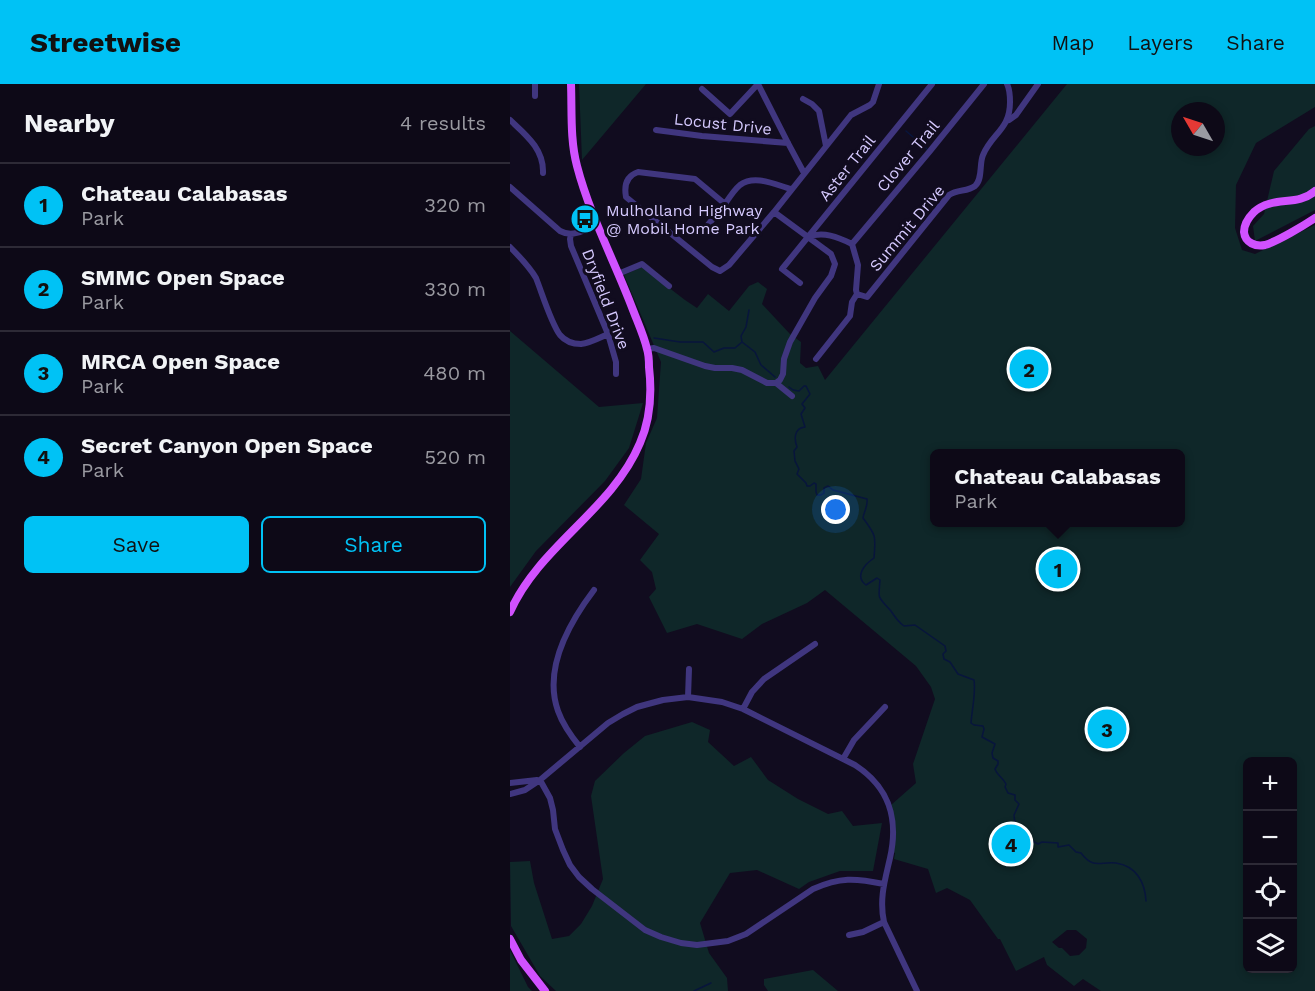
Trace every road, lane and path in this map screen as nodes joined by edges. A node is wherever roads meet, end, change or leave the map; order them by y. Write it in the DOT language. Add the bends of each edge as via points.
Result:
graph roads {
  1 [pos="535,84"];
  2 [pos="571,84"];
  3 [pos="758,84"];
  4 [pos="879,84"];
  5 [pos="932,84"];
  6 [pos="984,84"];
  7 [pos="1038,84"];
  8 [pos="1009,87"];
  9 [pos="702,89"];
  10 [pos="535,96"];
  11 [pos="803,99"];
  12 [pos="510,120"];
  13 [pos="1006,122"];
  14 [pos="656,130"];
  15 [pos="788,143"];
  16 [pos="826,146"];
  17 [pos="543,173"];
  18 [pos="804,173"];
  19 [pos="510,187"];
  20 [pos="791,189"];
  21 [pos="1315,191"];
  22 [pos="725,204"];
  23 [pos="774,212"];
  24 [pos="1315,218"];
  25 [pos="597,224"];
  26 [pos="707,226"];
  27 [pos="570,234"];
  28 [pos="808,237"];
  29 [pos="852,244"];
  30 [pos="510,247"];
  31 [pos="618,273"];
  32 [pos="800,283"];
  33 [pos="669,286"];
  34 [pos="857,294"];
  35 [pos="608,334"];
  36 [pos="647,349"];
  37 [pos="816,359"];
  38 [pos="616,374"];
  39 [pos="776,383"];
  40 [pos="792,396"];
  41 [pos="594,590"];
  42 [pos="510,612"];
  43 [pos="816,644"];
  44 [pos="689,669"];
  45 [pos="688,697"];
  46 [pos="885,707"];
  47 [pos="743,709"];
  48 [pos="580,747"];
  49 [pos="843,759"];
  50 [pos="540,780"];
  51 [pos="512,783"];
  52 [pos="512,793"];
  53 [pos="884,884"];
  54 [pos="884,922"];
  55 [pos="849,935"];
  56 [pos="510,939"];
  57 [pos="544,991"];
  58 [pos="917,991"];
  1 -- 10 [label="street"];
  2 -- 25 [label="main road" via="576,164"];
  3 -- 9 [label="street" via="730,114"];
  3 -- 15 [label="street"];
  4 -- 16 [label="street" via="873,102 851,115"];
  5 -- 28 [label="street, Aster Trail"];
  6 -- 29 [label="street, Clover Trail"];
  7 -- 13 [label="street" via="1016,115"];
  8 -- 13 [label="street, Summit Drive" via="1010,114"];
  11 -- 16 [label="street" via="819,111"];
  12 -- 17 [label="street" via="536,147"];
  13 -- 34 [label="street, Summit Drive" via="983,153 976,185 949,195 868,296"];
  14 -- 15 [label="street, Locust Drive"];
  15 -- 18 [label="street"];
  16 -- 18 [label="street"];
  18 -- 20 [label="street"];
  19 -- 27 [label="street" via="560,231"];
  20 -- 22 [label="street" via="758,180 748,182 739,186"];
  20 -- 23 [label="street"];
  21 -- 24 [label="main road" via="1256,210 1245,225 1245,238 1250,243 1265,245"];
  22 -- 23 [label="street" via="694,179 633,174 625,186 626,197 720,271"];
  22 -- 26 [label="street"];
  23 -- 28 [label="street"];
  25 -- 27 [label="street"];
  25 -- 31 [label="main road"];
  27 -- 35 [label="street, Dryfield Drive"];
  28 -- 29 [label="street, Summit Drive" via="819,233"];
  28 -- 32 [label="street, Aster Trail" via="782,269"];
  28 -- 39 [label="street" via="831,254 835,269 790,342 782,377"];
  29 -- 34 [label="street, Summit Drive" via="858,265"];
  30 -- 35 [label="street" via="532,271 555,326 565,339 581,344"];
  31 -- 33 [label="street" via="642,264"];
  31 -- 36 [label="main road"];
  34 -- 37 [label="street" via="850,316"];
  35 -- 38 [label="street, Dryfield Drive"];
  36 -- 39 [label="street" via="710,367 742,370 767,383"];
  36 -- 42 [label="main road" via="650,407 636,452 613,487 535,571"];
  39 -- 40 [label="street"];
  41 -- 48 [label="street" via="564,640 555,678 558,711"];
  43 -- 47 [label="street" via="764,679"];
  44 -- 45 [label="street"];
  45 -- 47 [label="street"];
  45 -- 48 [label="street" via="637,707 608,723"];
  46 -- 49 [label="street" via="854,740"];
  47 -- 49 [label="street"];
  48 -- 50 [label="street"];
  49 -- 53 [label="street" via="876,781 889,805 894,834"];
  50 -- 51 [label="street"];
  50 -- 52 [label="street"];
  50 -- 53 [label="street" via="550,798 563,850 575,871 592,890 661,938 697,945 728,940 746,934 821,886 850,879"];
  51 -- 52 [label="street"];
  53 -- 54 [label="street"];
  54 -- 55 [label="street"];
  54 -- 58 [label="street"];
  56 -- 57 [label="main road"];
}
